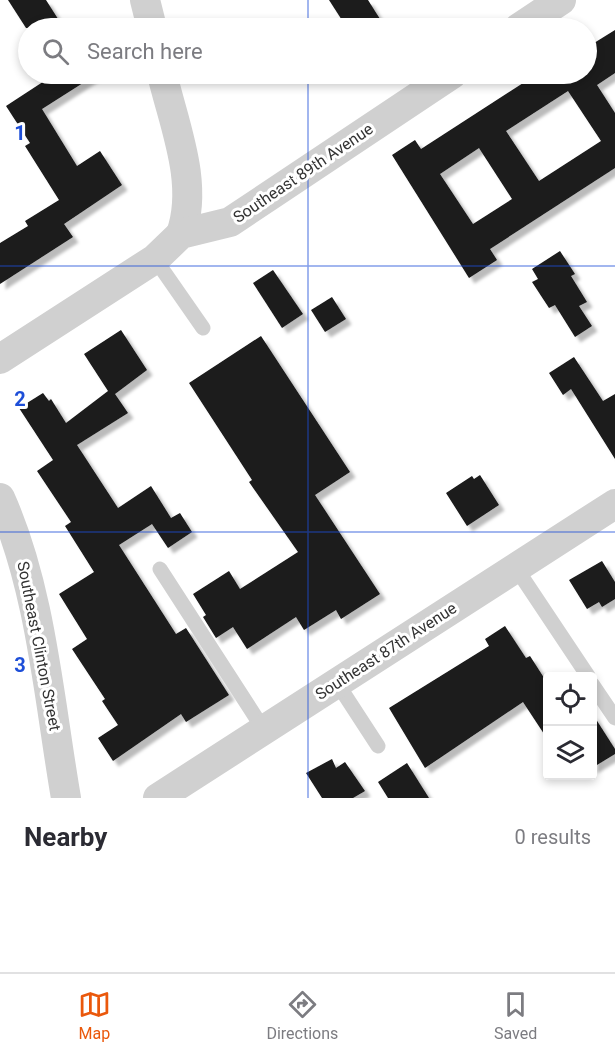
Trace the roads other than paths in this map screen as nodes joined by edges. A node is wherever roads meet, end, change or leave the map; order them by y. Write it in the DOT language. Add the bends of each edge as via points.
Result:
graph roads {
  1 [pos="145,0"];
  2 [pos="561,0"];
  3 [pos="150,18"];
  4 [pos="534,18"];
  5 [pos="164,84"];
  6 [pos="437,84"];
  7 [pos="181,234"];
  8 [pos="155,259"];
  9 [pos="203,328"];
  10 [pos="0,359"];
  11 [pos="0,498"];
  12 [pos="615,504"];
  13 [pos="516,568"];
  14 [pos="160,569"];
  15 [pos="585,672"];
  16 [pos="337,682"];
  17 [pos="597,691"];
  18 [pos="615,718"];
  19 [pos="264,730"];
  20 [pos="378,746"];
  21 [pos="66,798"];
  22 [pos="158,798"];
  1 -- 3 [label="street"];
  2 -- 4 [label="street"];
  5 -- 7 [label="street" via="189,189 188,213"];
  6 -- 7 [label="street, Southeast 89th Avenue" via="230,222"];
  7 -- 8 [label="street"];
  8 -- 9 [label="lane"];
  8 -- 10 [label="street"];
  11 -- 21 [label="street, Southeast Clinton Street" via="15,531 30,585"];
  12 -- 13 [label="street, Southeast 87th Avenue"];
  13 -- 15 [label="lane"];
  13 -- 16 [label="street, Southeast 87th Avenue"];
  14 -- 19 [label="lane"];
  16 -- 19 [label="street, Southeast 87th Avenue"];
  16 -- 20 [label="lane"];
  17 -- 18 [label="lane"];
  19 -- 22 [label="street, Southeast 87th Avenue"];
}
